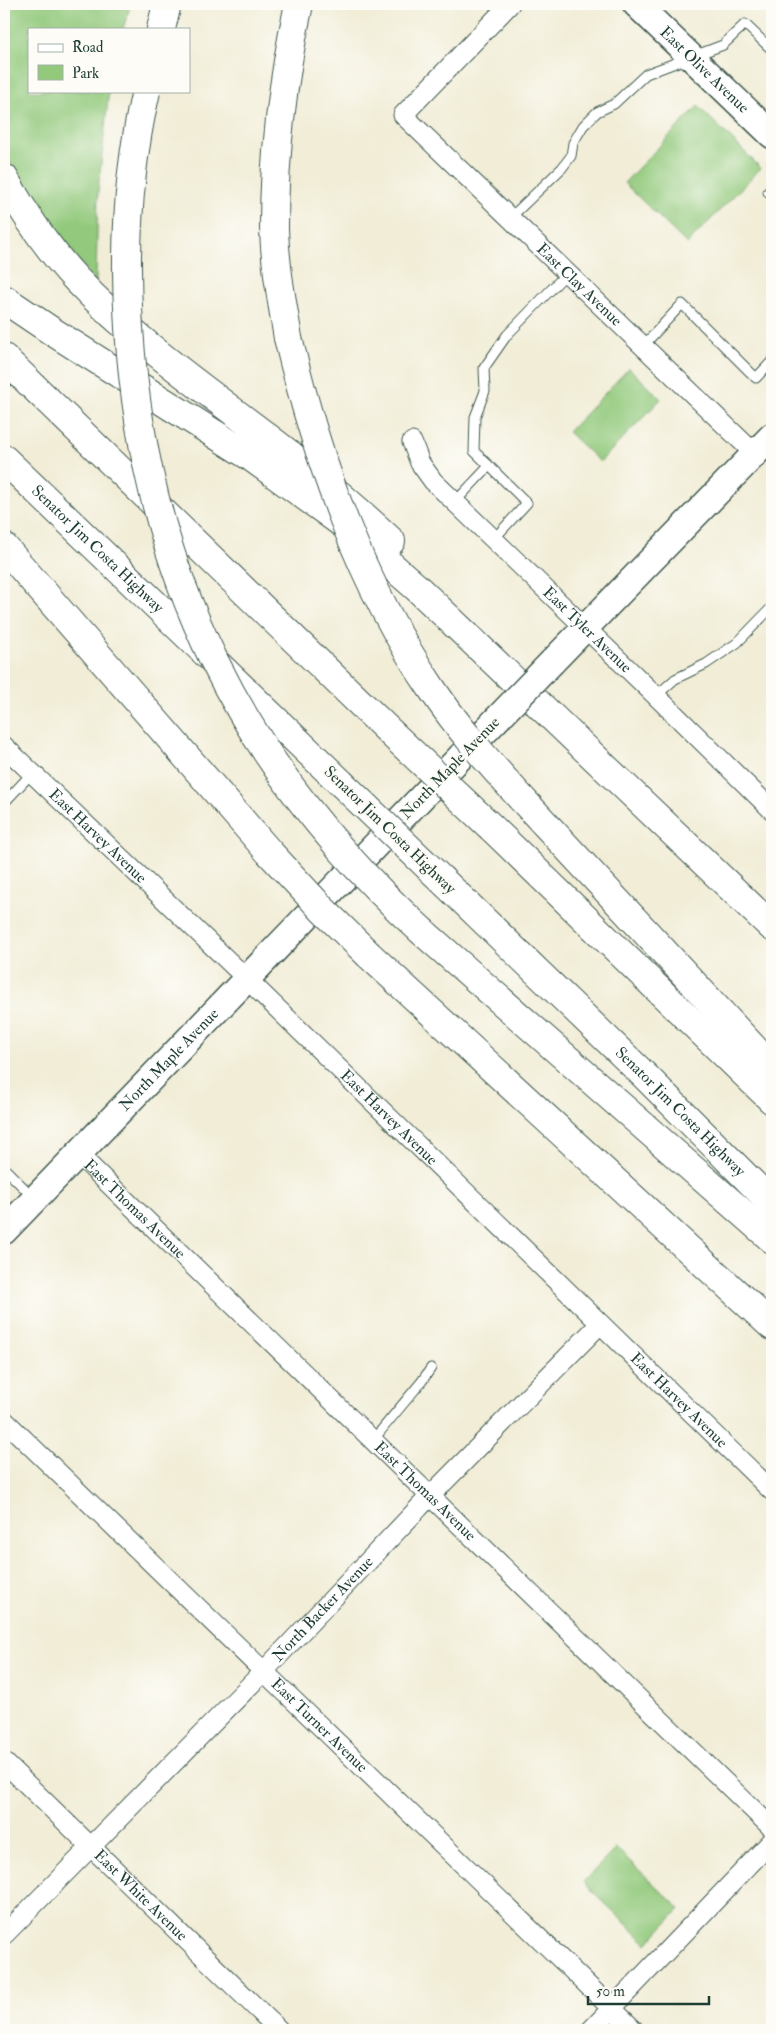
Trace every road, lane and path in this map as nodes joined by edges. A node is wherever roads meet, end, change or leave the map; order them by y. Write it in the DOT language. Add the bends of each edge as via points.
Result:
graph roads {
  1 [pos="167,4"];
  2 [pos="299,4"];
  3 [pos="510,4"];
  4 [pos="636,4"];
  5 [pos="160,28"];
  6 [pos="772,50"];
  7 [pos="691,57"];
  8 [pos="146,92"];
  9 [pos="772,135"];
  10 [pos="4,178"];
  11 [pos="510,218"];
  12 [pos="567,273"];
  13 [pos="4,299"];
  14 [pos="643,346"];
  15 [pos="4,358"];
  16 [pos="772,361"];
  17 [pos="412,442"];
  18 [pos="763,445"];
  19 [pos="4,459"];
  20 [pos="489,466"];
  21 [pos="455,502"];
  22 [pos="493,540"];
  23 [pos="4,547"];
  24 [pos="4,574"];
  25 [pos="772,606"];
  26 [pos="585,628"];
  27 [pos="656,696"];
  28 [pos="568,730"];
  29 [pos="4,746"];
  30 [pos="32,773"];
  31 [pos="4,803"];
  32 [pos="772,810"];
  33 [pos="270,852"];
  34 [pos="772,927"];
  35 [pos="247,979"];
  36 [pos="772,1068"];
  37 [pos="772,1100"];
  38 [pos="78,1154"];
  39 [pos="4,1168"];
  40 [pos="35,1199"];
  41 [pos="772,1203"];
  42 [pos="4,1231"];
  43 [pos="772,1239"];
  44 [pos="600,1324"];
  45 [pos="772,1326"];
  46 [pos="431,1368"];
  47 [pos="4,1420"];
  48 [pos="373,1440"];
  49 [pos="772,1491"];
  50 [pos="430,1496"];
  51 [pos="263,1672"];
  52 [pos="4,1762"];
  53 [pos="772,1828"];
  54 [pos="772,1841"];
  55 [pos="91,1847"];
  56 [pos="4,1935"];
  57 [pos="612,2008"];
  58 [pos="279,2030"];
  59 [pos="591,2030"];
  60 [pos="634,2030"];
  1 -- 5 [label="highway"];
  2 -- 36 [label="highway, bridge" via="279,126 274,229 288,338 323,467 341,515 389,618 447,710 485,759"];
  3 -- 11 [label="street, East Clay Avenue" via="403,115"];
  4 -- 7 [label="street, East Olive Avenue"];
  6 -- 7 [label="lane" via="744,24 723,45"];
  7 -- 9 [label="street, East Olive Avenue"];
  7 -- 11 [label="lane" via="646,74 614,104 597,112 583,126 573,143 571,156 562,168"];
  8 -- 43 [label="highway, bridge" via="136,147 127,251 131,370 149,483 165,540 209,652 269,757 320,826 354,865 424,932"];
  10 -- 28 [label="highway" via="45,242 108,311 145,344 360,512 427,578"];
  11 -- 12 [label="street, East Clay Avenue"];
  12 -- 14 [label="street, East Clay Avenue"];
  12 -- 20 [label="lane" via="507,336 484,368 486,392 475,417 474,451"];
  13 -- 28 [label="highway" via="251,457 346,526"];
  14 -- 16 [label="lane" via="682,304 756,378"];
  14 -- 18 [label="street, East Clay Avenue"];
  15 -- 37 [label="highway, bridge"];
  17 -- 21 [label="street, East Tyler Avenue" via="420,463"];
  18 -- 26 [label="street, North Maple Avenue"];
  19 -- 41 [label="highway, Senator Jim Costa Highway, bridge" via="444,881"];
  20 -- 21 [label="lane"];
  20 -- 22 [label="lane" via="527,503"];
  21 -- 22 [label="street, East Tyler Avenue"];
  22 -- 26 [label="street, East Tyler Avenue"];
  23 -- 33 [label="highway"];
  24 -- 33 [label="highway"];
  25 -- 27 [label="lane" via="737,643 706,664 675,679"];
  26 -- 27 [label="street, East Tyler Avenue"];
  26 -- 35 [label="street, North Maple Avenue, bridge"];
  27 -- 32 [label="street, East Tyler Avenue"];
  28 -- 34 [label="highway"];
  29 -- 30 [label="street, East Harvey Avenue"];
  30 -- 31 [label="lane"];
  30 -- 35 [label="street, East Harvey Avenue"];
  33 -- 45 [label="highway, bridge" via="369,955"];
  35 -- 38 [label="street, North Maple Avenue"];
  35 -- 44 [label="street, East Harvey Avenue"];
  38 -- 40 [label="street, North Maple Avenue"];
  38 -- 48 [label="street, East Thomas Avenue"];
  39 -- 40 [label="lane"];
  40 -- 42 [label="street, North Maple Avenue"];
  44 -- 49 [label="street, East Harvey Avenue"];
  44 -- 50 [label="street, North Backer Avenue"];
  46 -- 48 [label="lane"];
  47 -- 51 [label="street, East Turner Avenue"];
  48 -- 50 [label="street, East Thomas Avenue"];
  50 -- 51 [label="street, North Backer Avenue"];
  50 -- 53 [label="street, East Thomas Avenue"];
  51 -- 55 [label="street, North Backer Avenue"];
  51 -- 57 [label="street, East Turner Avenue"];
  52 -- 55 [label="street, East White Avenue"];
  54 -- 57 [label="street"];
  55 -- 56 [label="street, North Backer Avenue"];
  55 -- 58 [label="street, East White Avenue"];
  57 -- 59 [label="street"];
  57 -- 60 [label="street, East Turner Avenue"];
}
